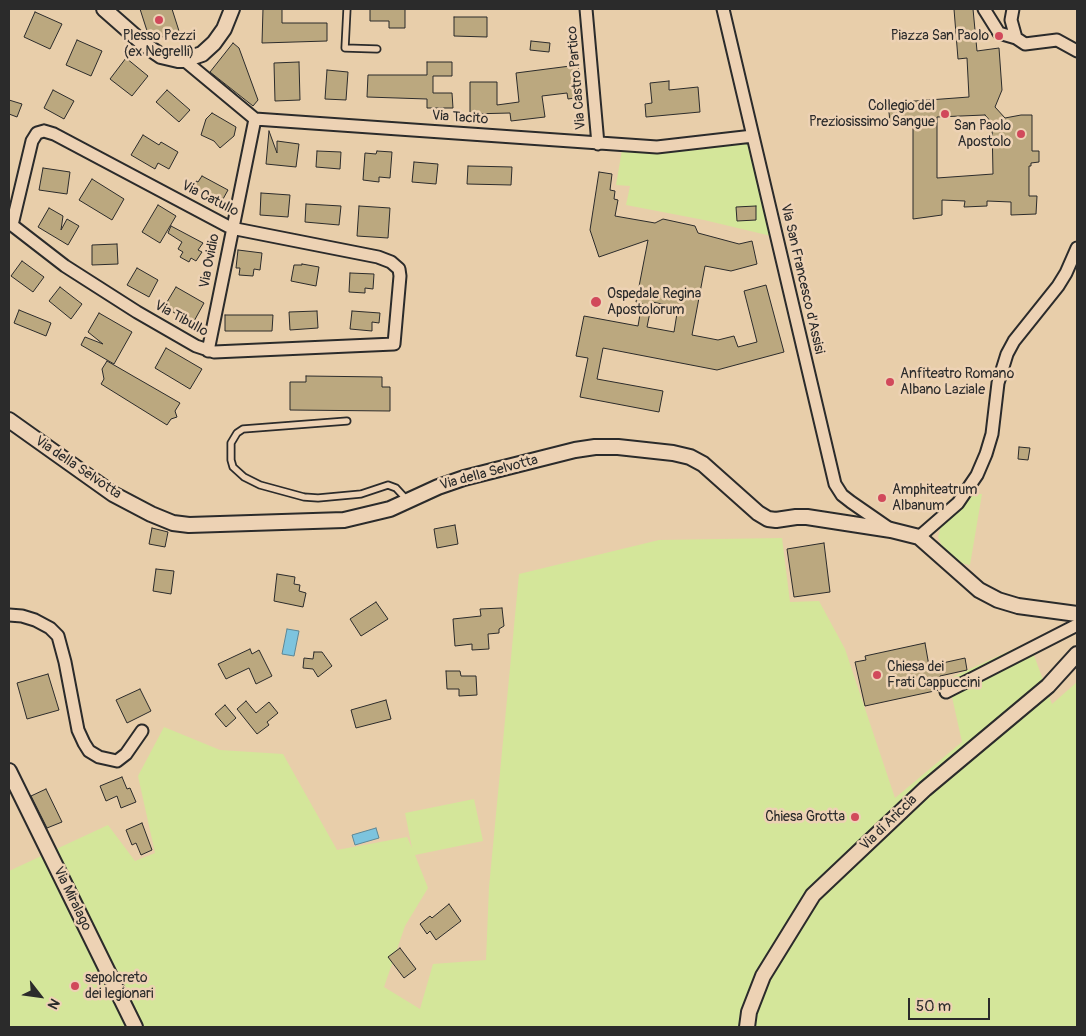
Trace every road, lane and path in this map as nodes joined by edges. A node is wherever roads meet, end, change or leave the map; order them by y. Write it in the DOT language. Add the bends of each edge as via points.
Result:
graph roads {
  1 [pos="104,9"];
  2 [pos="232,9"];
  3 [pos="346,9"];
  4 [pos="586,9"];
  5 [pos="723,9"];
  6 [pos="984,9"];
  7 [pos="1013,9"];
  8 [pos="1016,38"];
  9 [pos="377,49"];
  10 [pos="1077,51"];
  11 [pos="184,60"];
  12 [pos="255,118"];
  13 [pos="753,136"];
  14 [pos="598,144"];
  15 [pos="10,225"];
  16 [pos="232,228"];
  17 [pos="1077,248"];
  18 [pos="1072,276"];
  19 [pos="394,344"];
  20 [pos="208,351"];
  21 [pos="9,420"];
  22 [pos="347,421"];
  23 [pos="408,501"];
  24 [pos="891,530"];
  25 [pos="919,537"];
  26 [pos="1077,614"];
  27 [pos="9,615"];
  28 [pos="1077,625"];
  29 [pos="1077,654"];
  30 [pos="946,692"];
  31 [pos="142,731"];
  32 [pos="9,771"];
  33 [pos="135,1027"];
  34 [pos="747,1027"];
  1 -- 11 [label="street" via="134,37 161,56"];
  2 -- 11 [label="street" via="214,43 202,54"];
  3 -- 9 [label="lane" via="345,48"];
  4 -- 14 [label="street, Via Castro Partico"];
  5 -- 13 [label="street, Via San Francesco d'Assisi"];
  6 -- 8 [label="street" via="999,33"];
  7 -- 8 [label="street" via="1010,20"];
  8 -- 10 [label="street" via="1025,44 1056,40"];
  11 -- 12 [label="street"];
  12 -- 14 [label="street, Via Tacito"];
  12 -- 16 [label="street, Via Ovidio"];
  13 -- 14 [label="street, Via Tacito" via="657,147"];
  13 -- 24 [label="street, Via San Francesco d'Assisi" via="835,484 846,499"];
  15 -- 16 [label="street, Via Catullo" via="32,141 44,131"];
  15 -- 20 [label="street, Via Tibullo" via="82,277"];
  16 -- 19 [label="street, Via Catullo" via="391,262 400,276"];
  16 -- 20 [label="street, Via Ovidio"];
  17 -- 18 [label="street"];
  18 -- 25 [label="street" via="1014,341 1007,354 998,383 991,440 972,483 958,503"];
  19 -- 20 [label="street, Via Tibullo"];
  21 -- 23 [label="street, Via della Selvotta" via="113,494 173,523 335,521 377,513"];
  22 -- 23 [label="lane" via="243,429 231,443 233,466 244,477 260,485 304,497 361,494 388,485 396,488"];
  23 -- 24 [label="street, Via della Selvotta" via="464,478 575,450 618,448 673,453 697,460 758,513 771,520 802,517"];
  24 -- 25 [label="street, Via della Selvotta"];
  25 -- 26 [label="street" via="979,590 998,600"];
  27 -- 31 [label="street" via="35,620 58,636 78,730 89,751 99,758 117,760 126,754"];
  28 -- 30 [label="street"];
  29 -- 34 [label="street, Via di Ariccia" via="1048,686 925,789 813,895 763,976 749,1012"];
  32 -- 33 [label="street, Via Miralago"];
}
